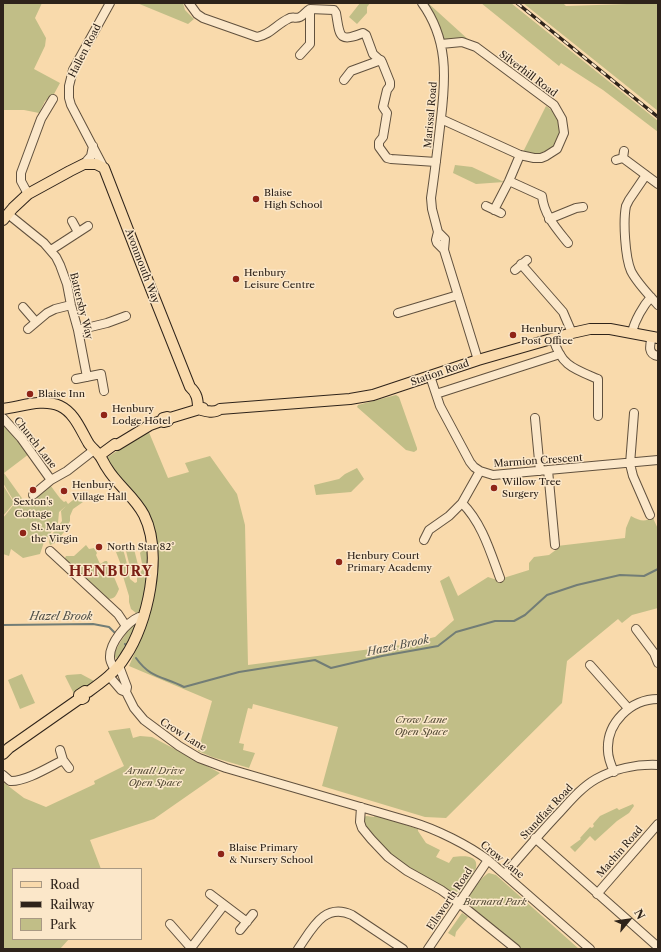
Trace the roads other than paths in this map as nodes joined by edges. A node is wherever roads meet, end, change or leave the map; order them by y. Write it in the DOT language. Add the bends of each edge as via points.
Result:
graph roads {
  1 [pos="110,3"];
  2 [pos="189,3"];
  3 [pos="422,3"];
  4 [pos="310,9"];
  5 [pos="441,44"];
  6 [pos="300,55"];
  7 [pos="381,60"];
  8 [pos="344,80"];
  9 [pos="53,99"];
  10 [pos="441,119"];
  11 [pos="93,146"];
  12 [pos="520,155"];
  13 [pos="621,156"];
  14 [pos="436,162"];
  15 [pos="84,164"];
  16 [pos="104,168"];
  17 [pos="646,176"];
  18 [pos="509,181"];
  19 [pos="658,184"];
  20 [pos="28,194"];
  21 [pos="583,207"];
  22 [pos="494,210"];
  23 [pos="6,217"];
  24 [pos="550,218"];
  25 [pos="72,221"];
  26 [pos="88,226"];
  27 [pos="78,232"];
  28 [pos="568,242"];
  29 [pos="50,250"];
  30 [pos="515,270"];
  31 [pos="458,295"];
  32 [pos="651,297"];
  33 [pos="71,305"];
  34 [pos="658,305"];
  35 [pos="23,307"];
  36 [pos="398,314"];
  37 [pos="126,316"];
  38 [pos="36,322"];
  39 [pos="28,329"];
  40 [pos="78,330"];
  41 [pos="632,332"];
  42 [pos="572,333"];
  43 [pos="655,337"];
  44 [pos="553,338"];
  45 [pos="560,354"];
  46 [pos="658,356"];
  47 [pos="478,360"];
  48 [pos="430,376"];
  49 [pos="87,377"];
  50 [pos="76,379"];
  51 [pos="104,391"];
  52 [pos="436,394"];
  53 [pos="3,409"];
  54 [pos="198,409"];
  55 [pos="634,413"];
  56 [pos="598,416"];
  57 [pos="3,418"];
  58 [pos="535,418"];
  59 [pos="97,453"];
  60 [pos="658,460"];
  61 [pos="630,464"];
  62 [pos="480,471"];
  63 [pos="544,471"];
  64 [pos="52,480"];
  65 [pos="33,495"];
  66 [pos="462,503"];
  67 [pos="646,512"];
  68 [pos="424,540"];
  69 [pos="555,545"];
  70 [pos="50,551"];
  71 [pos="496,574"];
  72 [pos="142,618"];
  73 [pos="126,626"];
  74 [pos="636,629"];
  75 [pos="590,664"];
  76 [pos="658,664"];
  77 [pos="114,671"];
  78 [pos="126,692"];
  79 [pos="658,699"];
  80 [pos="628,708"];
  81 [pos="60,750"];
  82 [pos="3,754"];
  83 [pos="63,760"];
  84 [pos="658,765"];
  85 [pos="69,768"];
  86 [pos="614,772"];
  87 [pos="3,775"];
  88 [pos="361,807"];
  89 [pos="658,824"];
  90 [pos="535,838"];
  91 [pos="488,860"];
  92 [pos="505,874"];
  93 [pos="210,894"];
  94 [pos="597,894"];
  95 [pos="459,903"];
  96 [pos="224,905"];
  97 [pos="253,914"];
  98 [pos="247,922"];
  99 [pos="170,924"];
  100 [pos="240,930"];
  101 [pos="658,947"];
  102 [pos="192,948"];
  103 [pos="298,949"];
  104 [pos="402,949"];
  105 [pos="428,949"];
  106 [pos="516,949"];
  107 [pos="590,949"];
  1 -- 11 [label="street, Hallen Road" via="73,69 69,86 71,105"];
  2 -- 4 [label="street" via="203,18 257,37 290,18 298,18"];
  3 -- 5 [label="street, Marissal Road"];
  4 -- 6 [label="street" via="310,44"];
  4 -- 7 [label="street" via="334,10 340,34 349,39 365,33 373,54"];
  5 -- 10 [label="street, Marissal Road" via="445,68"];
  5 -- 12 [label="street, Silverhill Road" via="462,42 476,47 554,105 559,112 564,133 557,149 540,158"];
  7 -- 8 [label="street" via="351,71"];
  7 -- 14 [label="street" via="386,68 390,86 383,107 387,113 379,147 391,160"];
  9 -- 20 [label="street" via="38,117 20,177"];
  10 -- 12 [label="street, Silverhill Road"];
  10 -- 14 [label="street, Marissal Road"];
  11 -- 15 [label="street" via="91,156"];
  11 -- 16 [label="street, Avonmouth Way"];
  12 -- 18 [label="street"];
  13 -- 17 [label="street"];
  14 -- 31 [label="street, Marissal Road" via="431,204 438,232 445,239 444,250"];
  15 -- 16 [label="main road" via="96,164"];
  15 -- 20 [label="main road"];
  16 -- 54 [label="main road, Avonmouth Way"];
  17 -- 19 [label="street"];
  17 -- 32 [label="street" via="626,206 626,245 628,264"];
  18 -- 22 [label="street"];
  18 -- 24 [label="street" via="541,195"];
  20 -- 23 [label="main road"];
  21 -- 24 [label="street"];
  23 -- 29 [label="street, Battersby Way" via="44,242"];
  24 -- 28 [label="street"];
  25 -- 27 [label="street"];
  26 -- 27 [label="street"];
  27 -- 29 [label="street"];
  29 -- 33 [label="street, Battersby Way" via="64,274"];
  30 -- 42 [label="street" via="524,262 563,312"];
  31 -- 36 [label="street"];
  31 -- 47 [label="street, Marissal Road"];
  32 -- 34 [label="street"];
  32 -- 41 [label="street"];
  33 -- 38 [label="street" via="55,309"];
  33 -- 40 [label="street, Battersby Way"];
  35 -- 38 [label="street"];
  37 -- 40 [label="street"];
  38 -- 39 [label="street"];
  40 -- 49 [label="street, Battersby Way"];
  41 -- 42 [label="main road, Station Road" via="602,328"];
  41 -- 43 [label="main road, Station Road"];
  42 -- 44 [label="main road, Station Road"];
  43 -- 46 [label="street" via="650,352"];
  44 -- 45 [label="street"];
  44 -- 47 [label="main road, Station Road"];
  45 -- 52 [label="street"];
  45 -- 56 [label="street" via="570,366 598,379"];
  47 -- 48 [label="main road, Station Road"];
  48 -- 52 [label="street, Marmion Crescent"];
  48 -- 54 [label="main road, Station Road" via="373,395 350,399 208,412"];
  49 -- 50 [label="street"];
  49 -- 51 [label="street" via="101,374"];
  52 -- 62 [label="street, Marmion Crescent" via="450,427 470,462"];
  53 -- 59 [label="main road" via="43,403 60,406 74,419"];
  54 -- 59 [label="main road, Station Road" via="150,425"];
  55 -- 61 [label="street"];
  57 -- 64 [label="street, Church Lane"];
  58 -- 63 [label="street"];
  59 -- 64 [label="street"];
  59 -- 72 [label="main road" via="144,514 151,533 152,576"];
  60 -- 61 [label="street, Marmion Crescent"];
  61 -- 63 [label="street, Marmion Crescent"];
  61 -- 67 [label="street"];
  62 -- 63 [label="street, Marmion Crescent" via="493,475"];
  62 -- 66 [label="street"];
  63 -- 69 [label="street" via="550,535"];
  64 -- 65 [label="street"];
  66 -- 68 [label="street" via="429,530"];
  66 -- 71 [label="street" via="490,547"];
  70 -- 73 [label="street" via="118,614"];
  72 -- 73 [label="street" via="134,619"];
  72 -- 77 [label="main road" via="131,648"];
  73 -- 77 [label="street" via="110,655"];
  74 -- 76 [label="street" via="654,653"];
  75 -- 80 [label="street"];
  77 -- 78 [label="street, Crow Lane" via="121,690"];
  77 -- 78 [label="street, Crow Lane" via="127,687"];
  77 -- 82 [label="main road"];
  78 -- 88 [label="street, Crow Lane" via="144,720 199,758"];
  79 -- 80 [label="street" via="649,699"];
  80 -- 86 [label="street" via="616,721 610,735 608,751"];
  81 -- 83 [label="street"];
  83 -- 85 [label="street"];
  83 -- 87 [label="street" via="32,776 12,781"];
  84 -- 86 [label="street, Standfast Road" via="631,767"];
  86 -- 90 [label="street, Standfast Road" via="579,792"];
  88 -- 91 [label="street, Crow Lane" via="426,827"];
  88 -- 95 [label="street" via="362,828 380,850 397,864"];
  89 -- 94 [label="street, Machin Road"];
  90 -- 92 [label="street, Standfast Road"];
  90 -- 94 [label="street, Machin Road"];
  91 -- 92 [label="street, Crow Lane"];
  91 -- 95 [label="street, Ellsworth Road"];
  92 -- 107 [label="street, Crow Lane"];
  93 -- 96 [label="street"];
  94 -- 101 [label="street, Machin Road"];
  95 -- 105 [label="street, Ellsworth Road"];
  95 -- 106 [label="street"];
  96 -- 98 [label="street"];
  96 -- 102 [label="street"];
  97 -- 98 [label="street"];
  98 -- 100 [label="street"];
  99 -- 102 [label="street"];
  103 -- 104 [label="street" via="321,918 339,911 352,915"];
}
